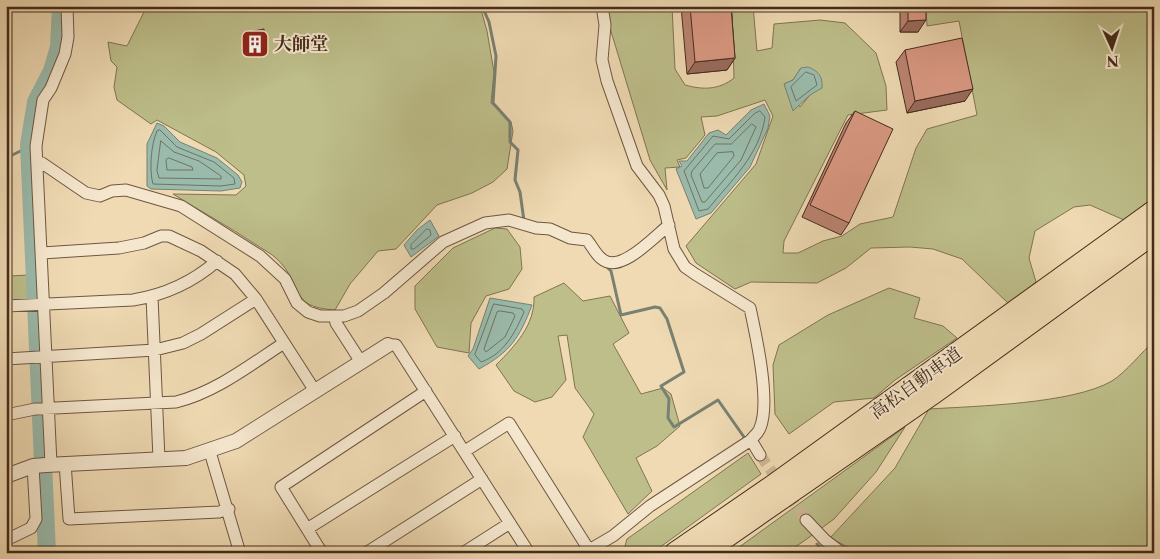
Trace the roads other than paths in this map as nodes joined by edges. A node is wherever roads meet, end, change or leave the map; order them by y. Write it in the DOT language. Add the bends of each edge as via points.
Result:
graph roads {
  1 [pos="67,6"];
  2 [pos="602,6"];
  3 [pos="37,162"];
  4 [pos="1154,211"];
  5 [pos="669,225"];
  6 [pos="1154,233"];
  7 [pos="42,253"];
  8 [pos="217,261"];
  9 [pos="152,297"];
  10 [pos="256,299"];
  11 [pos="38,305"];
  12 [pos="6,306"];
  13 [pos="335,317"];
  14 [pos="284,343"];
  15 [pos="388,345"];
  16 [pos="155,350"];
  17 [pos="40,356"];
  18 [pos="6,359"];
  19 [pos="361,362"];
  20 [pos="316,391"];
  21 [pos="426,391"];
  22 [pos="157,403"];
  23 [pos="42,408"];
  24 [pos="6,415"];
  25 [pos="455,436"];
  26 [pos="751,440"];
  27 [pos="210,452"];
  28 [pos="465,452"];
  29 [pos="760,455"];
  30 [pos="160,459"];
  31 [pos="47,465"];
  32 [pos="6,476"];
  33 [pos="482,479"];
  34 [pos="229,509"];
  35 [pos="806,520"];
  36 [pos="510,523"];
  37 [pos="307,529"];
  38 [pos="6,540"];
  39 [pos="586,551"];
  40 [pos="240,553"];
  41 [pos="322,553"];
  42 [pos="366,553"];
  43 [pos="464,553"];
  44 [pos="529,553"];
  45 [pos="675,553"];
  46 [pos="703,553"];
  47 [pos="842,553"];
  1 -- 3 [label="street" via="65,54 43,100 36,146"];
  2 -- 5 [label="street" via="605,25 602,60 607,81 637,166 659,195"];
  3 -- 7 [label="street"];
  3 -- 13 [label="street" via="91,195 126,190 181,206 260,256 285,279 297,303 308,312"];
  4 -- 45 [label="highway, 高松自動車道"];
  5 -- 13 [label="street" via="634,254 609,263 602,260 587,240 509,220 485,223 443,242 358,311"];
  5 -- 26 [label="street" via="674,249 685,266 750,308 763,386 760,428"];
  6 -- 46 [label="highway, 高松自動車道" via="935,392"];
  7 -- 8 [label="street" via="119,248 170,236"];
  7 -- 11 [label="street"];
  8 -- 9 [label="street" via="179,287"];
  8 -- 10 [label="street" via="235,274"];
  9 -- 11 [label="street"];
  9 -- 16 [label="street"];
  10 -- 14 [label="street"];
  10 -- 16 [label="street" via="201,334 183,343"];
  11 -- 12 [label="street"];
  11 -- 17 [label="street"];
  13 -- 19 [label="street"];
  14 -- 20 [label="street"];
  14 -- 22 [label="street" via="193,398"];
  15 -- 19 [label="street"];
  15 -- 21 [label="street" via="396,345"];
  16 -- 17 [label="street"];
  16 -- 22 [label="street"];
  17 -- 18 [label="street"];
  17 -- 23 [label="street"];
  19 -- 20 [label="street"];
  20 -- 27 [label="street" via="236,441"];
  21 -- 25 [label="street"];
  21 -- 37 [label="street" via="281,487"];
  22 -- 23 [label="street"];
  22 -- 30 [label="street"];
  23 -- 24 [label="street"];
  23 -- 31 [label="street"];
  25 -- 28 [label="street"];
  25 -- 37 [label="street"];
  26 -- 29 [label="street"];
  26 -- 39 [label="street" via="650,506 613,536"];
  27 -- 30 [label="street" via="186,458"];
  27 -- 34 [label="street"];
  28 -- 33 [label="street"];
  28 -- 39 [label="street" via="509,423"];
  30 -- 31 [label="street"];
  31 -- 32 [label="street"];
  31 -- 34 [label="street" via="69,519"];
  31 -- 38 [label="street" via="36,519 31,528"];
  33 -- 36 [label="street"];
  33 -- 42 [label="street"];
  34 -- 40 [label="street"];
  35 -- 47 [label="street"];
  36 -- 43 [label="street"];
  36 -- 44 [label="street"];
  37 -- 41 [label="street"];
}
